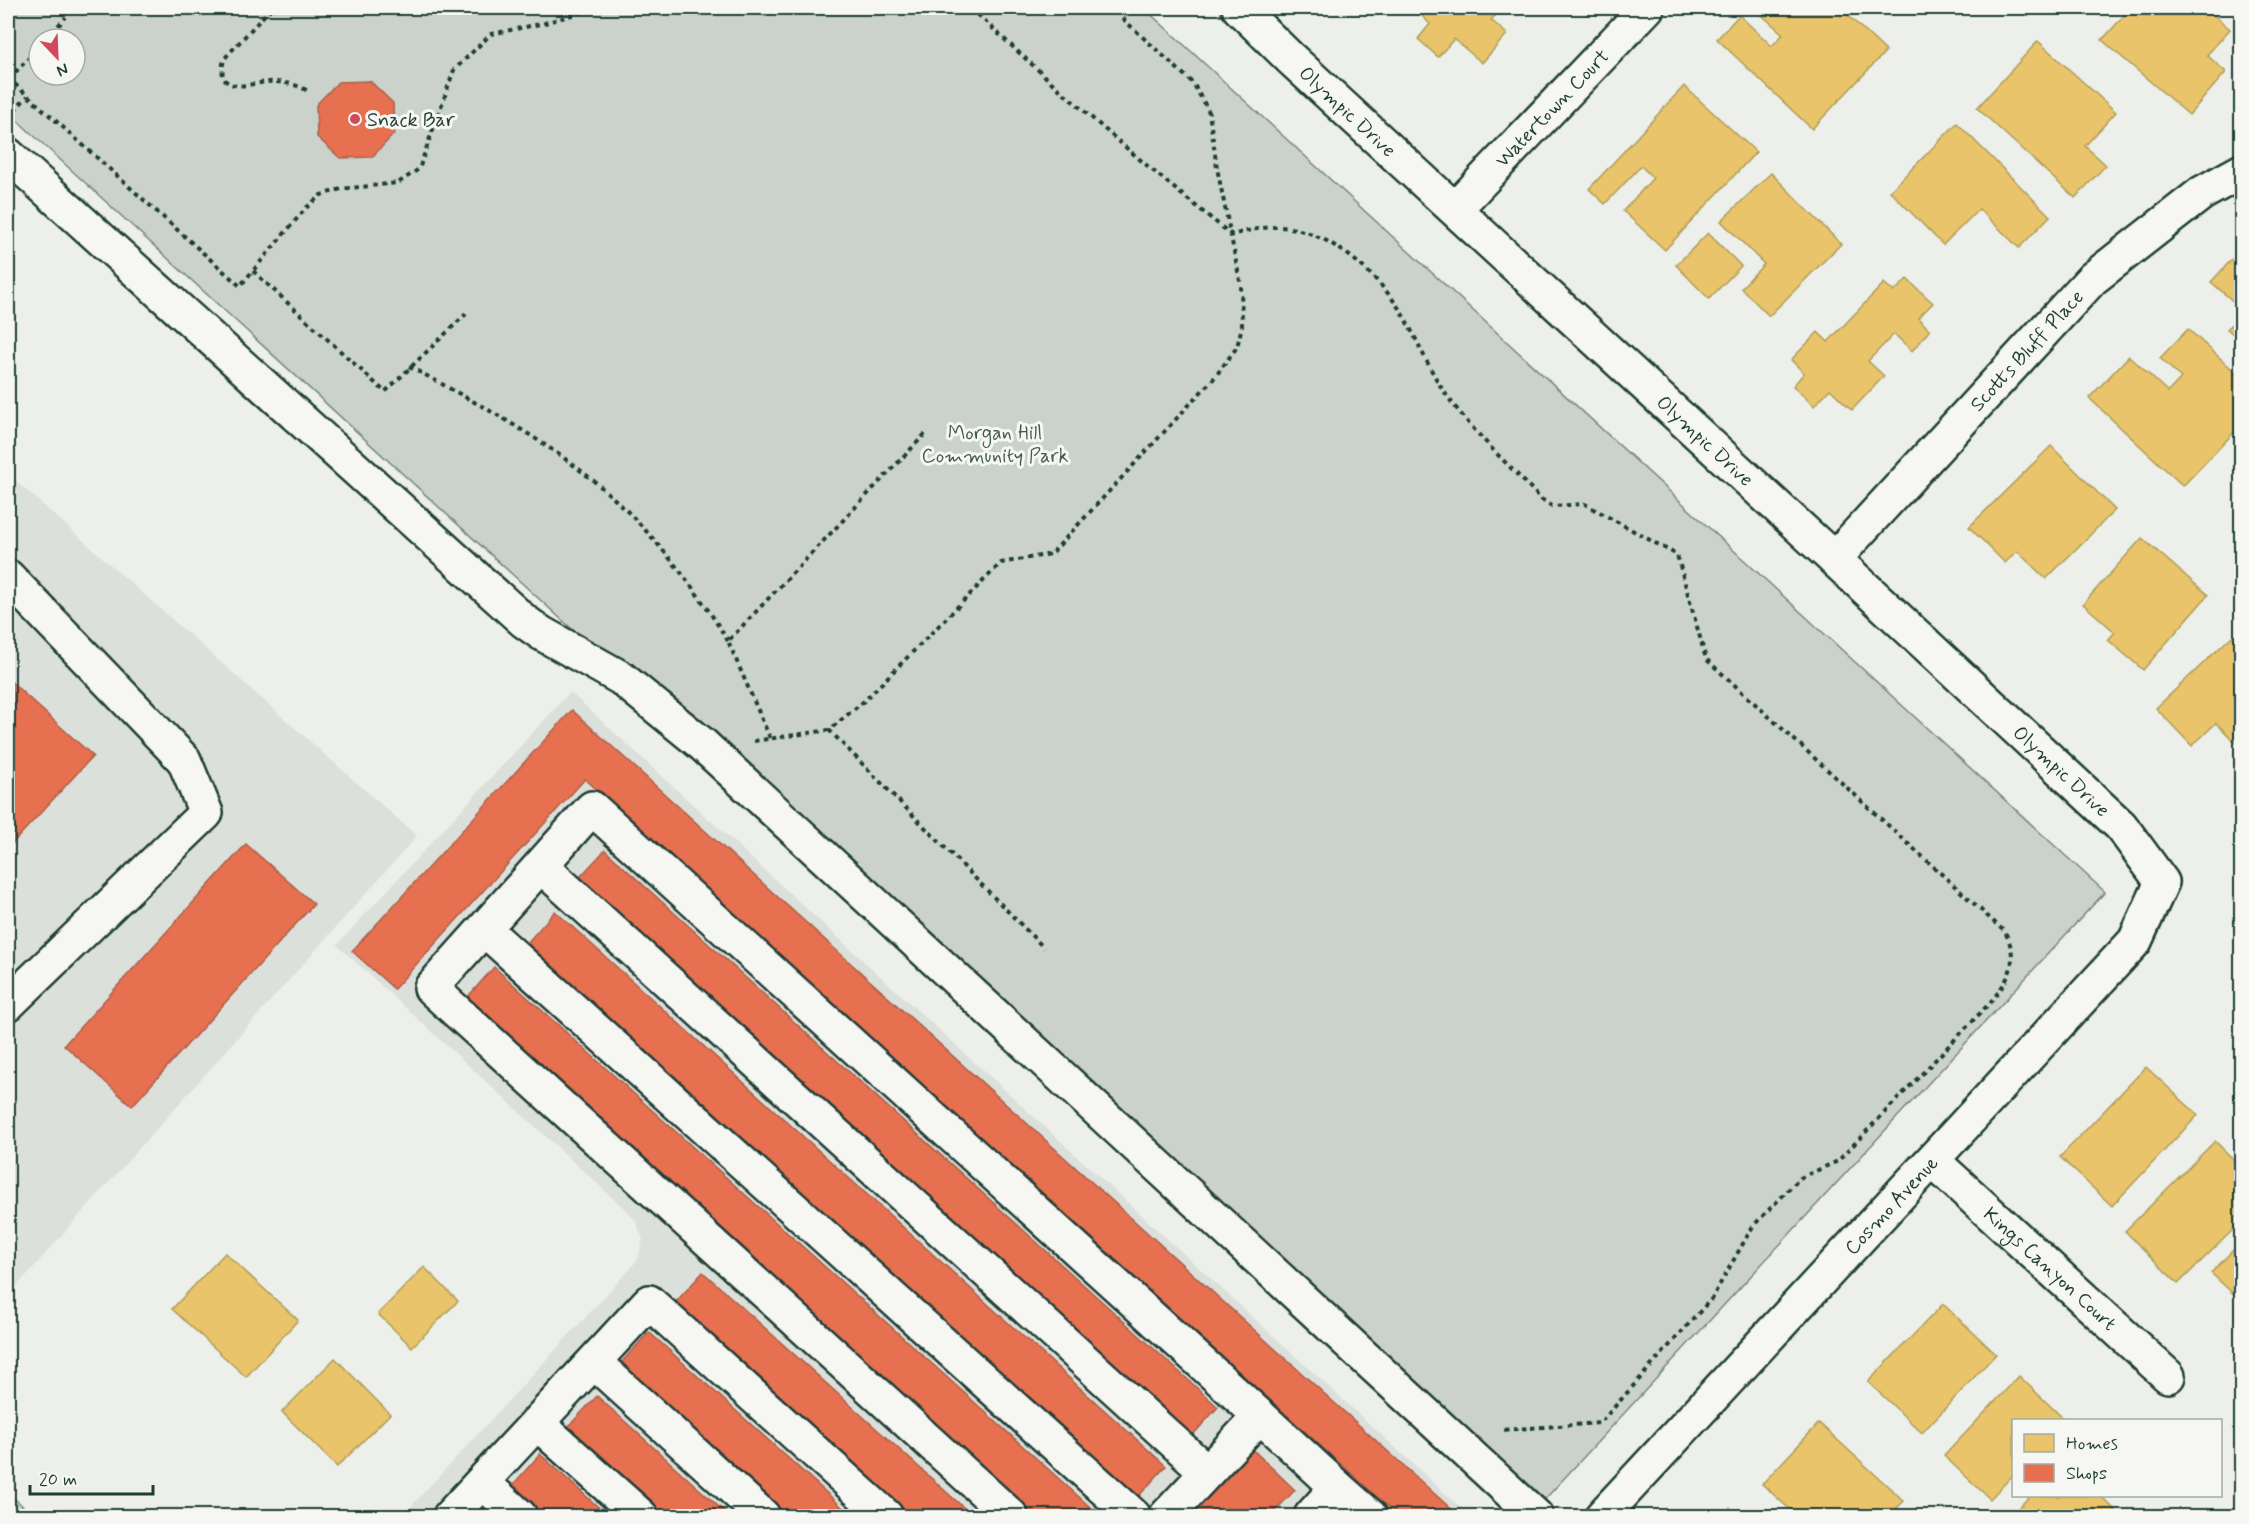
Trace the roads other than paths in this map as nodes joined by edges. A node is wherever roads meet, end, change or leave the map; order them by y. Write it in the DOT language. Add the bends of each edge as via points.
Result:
graph roads {
  1 [pos="1239,8"];
  2 [pos="1647,8"];
  3 [pos="8,155"];
  4 [pos="2241,171"];
  5 [pos="1455,209"];
  6 [pos="1834,559"];
  7 [pos="8,577"];
  8 [pos="541,866"];
  9 [pos="2163,882"];
  10 [pos="484,929"];
  11 [pos="8,1004"];
  12 [pos="1933,1161"];
  13 [pos="594,1362"];
  14 [pos="2168,1376"];
  15 [pos="1260,1416"];
  16 [pos="537,1423"];
  17 [pos="1207,1472"];
  18 [pos="482,1482"];
  19 [pos="1337,1487"];
  20 [pos="450,1516"];
  21 [pos="520,1516"];
  22 [pos="641,1516"];
  23 [pos="763,1516"];
  24 [pos="885,1516"];
  25 [pos="1011,1516"];
  26 [pos="1134,1516"];
  27 [pos="1166,1516"];
  28 [pos="1311,1516"];
  29 [pos="1370,1516"];
  30 [pos="1536,1516"];
  31 [pos="1602,1516"];
  1 -- 5 [label="street, Olympic Drive"];
  2 -- 5 [label="street, Watertown Court"];
  3 -- 30 [label="street" via="524,621 621,678 711,753"];
  4 -- 6 [label="street, Scotts Bluff Place" via="2202,193 2092,279"];
  5 -- 6 [label="street, Olympic Drive"];
  6 -- 9 [label="street, Olympic Drive" via="2121,826"];
  7 -- 11 [label="street" via="184,760 206,813"];
  8 -- 10 [label="street"];
  8 -- 15 [label="street" via="592,808"];
  8 -- 17 [label="street"];
  9 -- 12 [label="street, Cosmo Avenue" via="2135,940"];
  10 -- 25 [label="street" via="431,988"];
  10 -- 26 [label="street"];
  12 -- 14 [label="street, Kings Canyon Court"];
  12 -- 31 [label="street, Cosmo Avenue"];
  13 -- 16 [label="street"];
  13 -- 23 [label="street"];
  13 -- 24 [label="street" via="649,1302"];
  15 -- 17 [label="street"];
  15 -- 19 [label="street"];
  16 -- 18 [label="street"];
  16 -- 22 [label="street"];
  17 -- 27 [label="street"];
  18 -- 20 [label="street"];
  18 -- 21 [label="street"];
  19 -- 28 [label="street"];
  19 -- 29 [label="street"];
}
